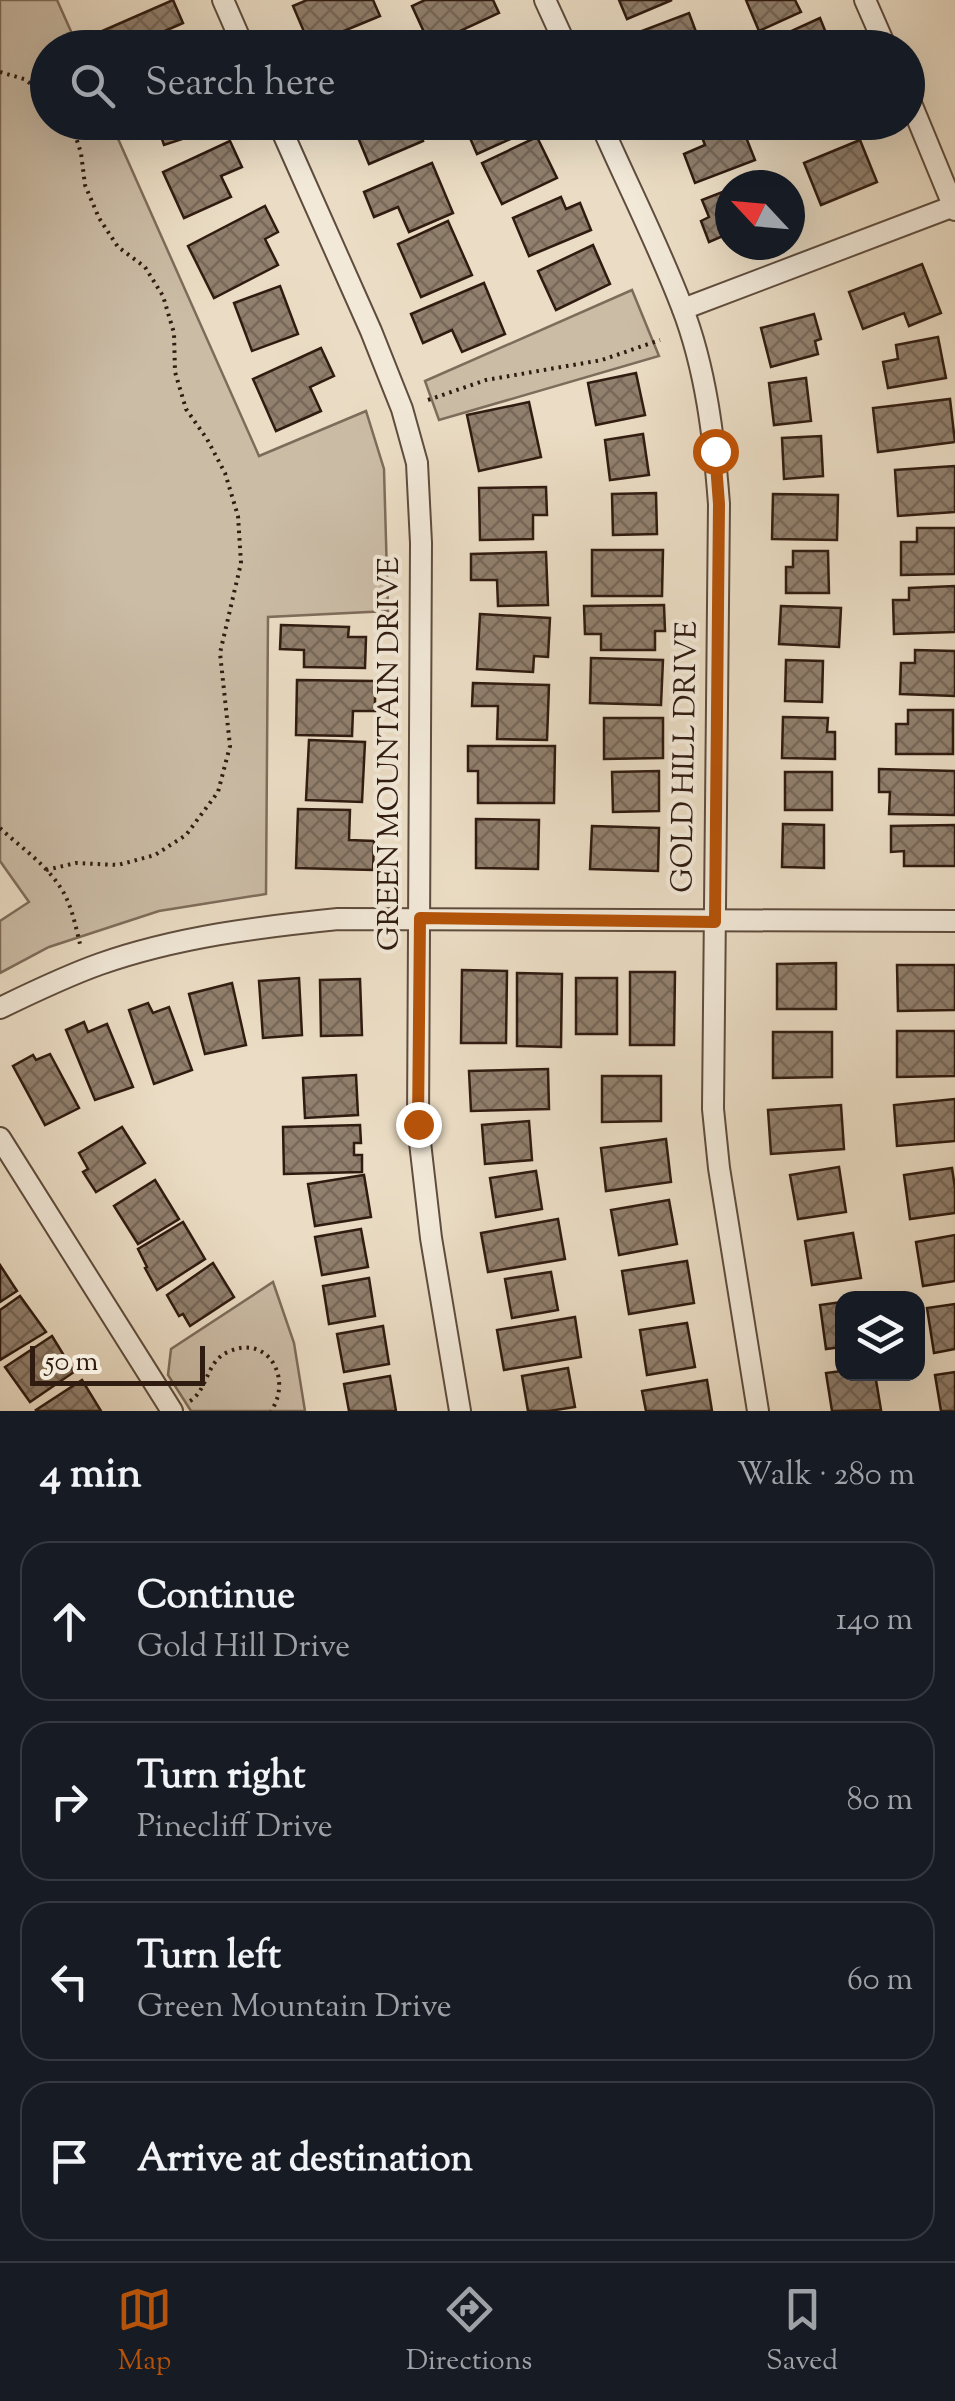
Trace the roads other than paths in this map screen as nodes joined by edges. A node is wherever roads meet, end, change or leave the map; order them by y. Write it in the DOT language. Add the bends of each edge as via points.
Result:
graph roads {
  1 [pos="223,0"];
  2 [pos="546,0"];
  3 [pos="866,0"];
  4 [pos="236,30"];
  5 [pos="558,30"];
  6 [pos="878,30"];
  7 [pos="925,137"];
  8 [pos="286,140"];
  9 [pos="608,140"];
  10 [pos="954,208"];
  11 [pos="683,308"];
  12 [pos="420,918"];
  13 [pos="955,921"];
  14 [pos="715,922"];
  15 [pos="0,1008"];
  16 [pos="0,1138"];
  17 [pos="179,1407"];
  18 [pos="460,1411"];
  19 [pos="758,1411"];
  1 -- 4 [label="street"];
  2 -- 5 [label="street"];
  3 -- 6 [label="street"];
  7 -- 10 [label="street"];
  8 -- 12 [label="street, GREEN MOUNTAIN DRIVE" via="371,331 417,463"];
  9 -- 11 [label="street, GOLD HILL DRIVE"];
  10 -- 11 [label="street"];
  11 -- 14 [label="street, GOLD HILL DRIVE" via="706,398 719,504"];
  12 -- 14 [label="street"];
  12 -- 15 [label="street" via="338,919 180,942 100,964"];
  12 -- 18 [label="street, GREEN MOUNTAIN DRIVE" via="418,1124"];
  13 -- 14 [label="street"];
  14 -- 19 [label="street, GOLD HILL DRIVE" via="713,1109"];
  16 -- 17 [label="street"];
}
